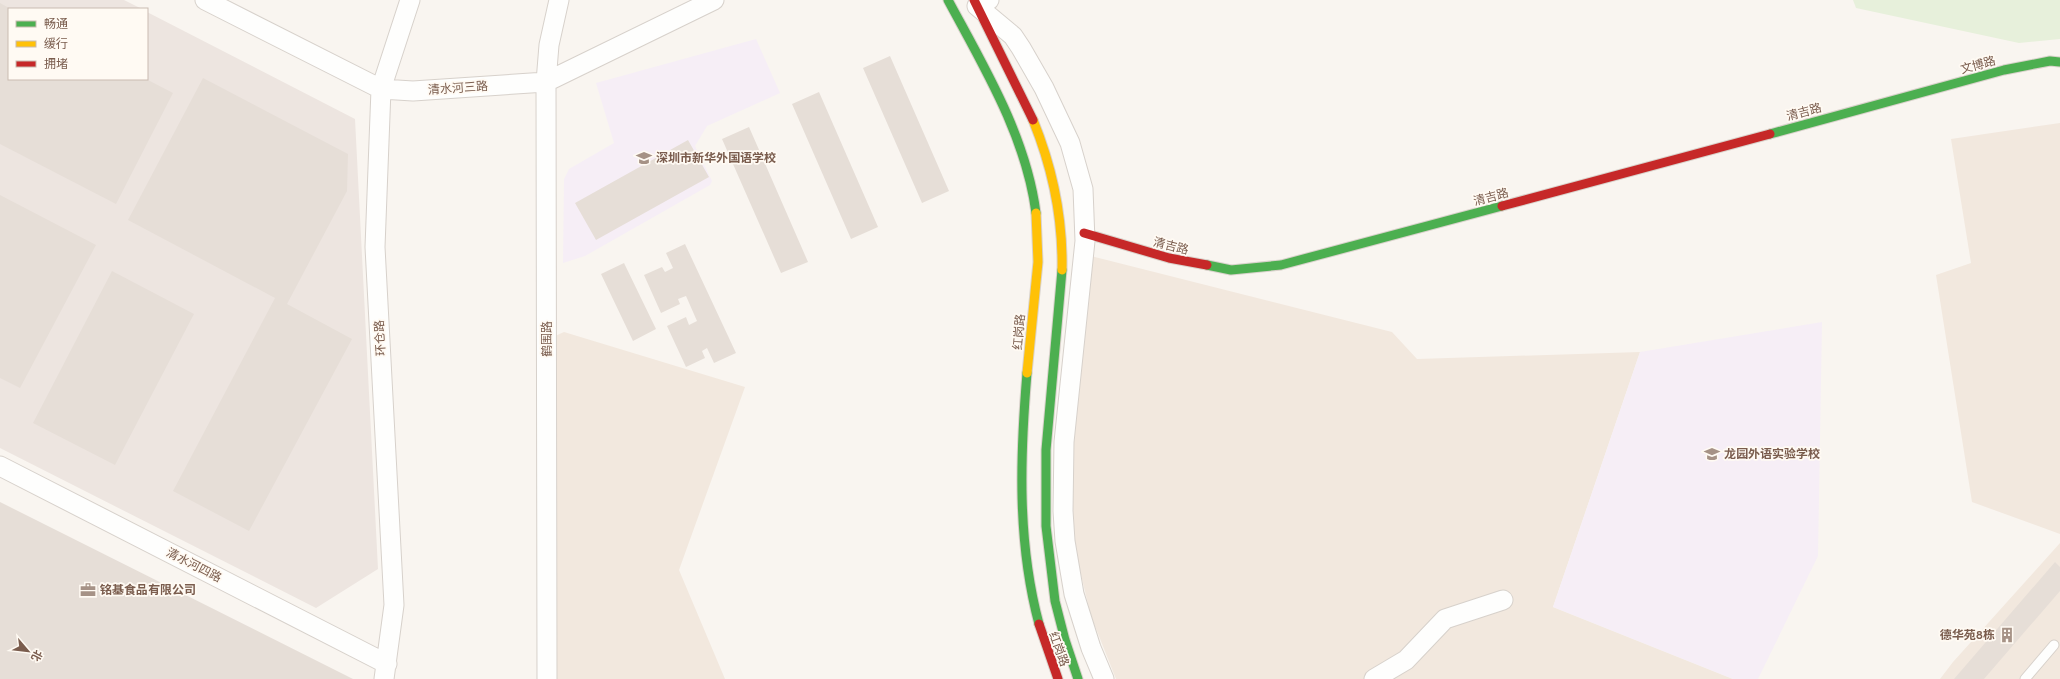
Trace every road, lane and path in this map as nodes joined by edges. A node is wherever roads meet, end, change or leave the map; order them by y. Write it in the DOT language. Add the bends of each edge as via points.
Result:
graph roads {
  1 [pos="205,0"];
  2 [pos="410,0"];
  3 [pos="559,0"];
  4 [pos="714,0"];
  5 [pos="948,0"];
  6 [pos="980,2"];
  7 [pos="2060,62"];
  8 [pos="546,82"];
  9 [pos="381,89"];
  10 [pos="1903,97"];
  11 [pos="1084,234"];
  12 [pos="0,466"];
  13 [pos="1503,600"];
  14 [pos="2054,645"];
  15 [pos="386,672"];
  16 [pos="547,679"];
  17 [pos="1058,679"];
  18 [pos="1078,679"];
  19 [pos="1104,679"];
  20 [pos="1374,679"];
  21 [pos="2025,679"];
  1 -- 9 [label="street, 清水河三路"];
  2 -- 9 [label="street, 环仓路"];
  3 -- 8 [label="street, 鹤围路" via="549,44"];
  4 -- 8 [label="street, 清水河三路"];
  5 -- 17 [label="main road, 红岗路" via="1010,124 1024,156 1033,191 1037,254 1022,438 1022,532 1034,607 1047,653"];
  6 -- 11 [label="street" via="1013,36 1059,117 1070,143 1083,189"];
  6 -- 18 [label="main road, 红岗路" via="1039,136 1052,173 1060,212 1063,275 1046,440 1045,526 1055,602"];
  7 -- 10 [label="main road, 文博路" via="2050,61 2004,70"];
  8 -- 9 [label="street, 清水河三路" via="413,91"];
  8 -- 16 [label="street, 鹤围路"];
  9 -- 15 [label="street, 环仓路" via="375,247 394,605"];
  10 -- 11 [label="main road, 清吉路" via="1281,265 1231,270 1212,268"];
  11 -- 19 [label="street" via="1082,288 1064,442 1063,511 1074,594"];
  12 -- 15 [label="street, 清水河四路"];
  13 -- 20 [label="street" via="1445,619 1406,660"];
  14 -- 21 [label="lane"];
}
